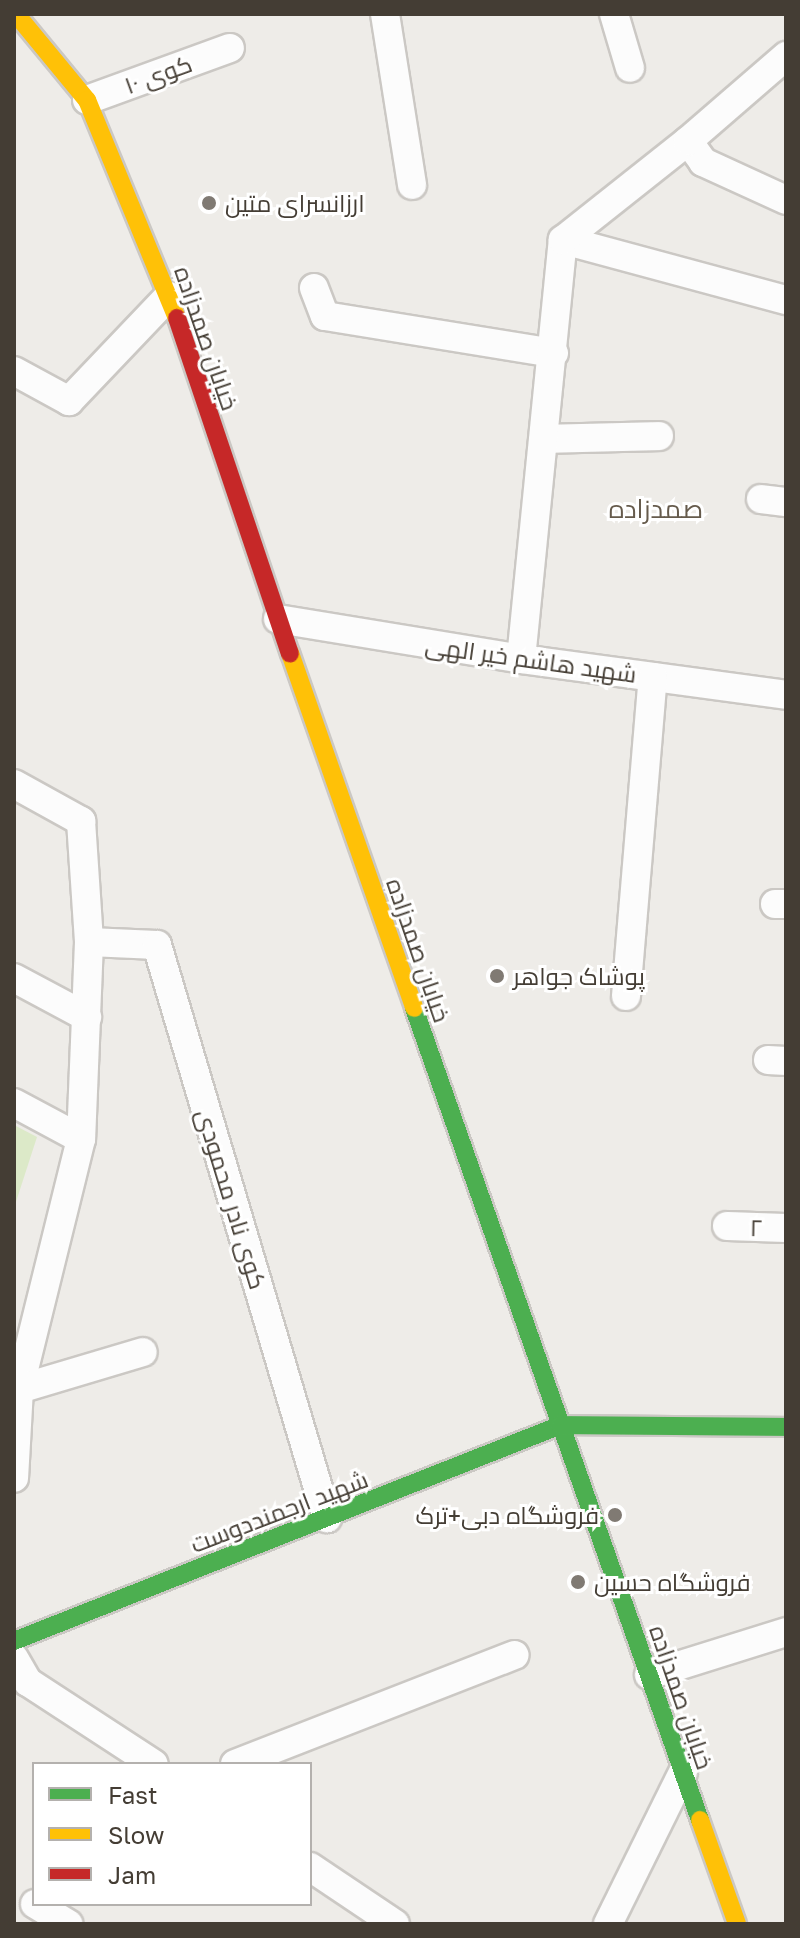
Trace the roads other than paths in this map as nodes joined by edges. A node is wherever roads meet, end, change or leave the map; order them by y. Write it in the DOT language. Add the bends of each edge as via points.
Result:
graph roads {
  1 [pos="16,14"];
  2 [pos="385,14"];
  3 [pos="614,14"];
  4 [pos="230,48"];
  5 [pos="786,56"];
  6 [pos="630,68"];
  7 [pos="87,100"];
  8 [pos="688,141"];
  9 [pos="412,185"];
  10 [pos="786,200"];
  11 [pos="563,240"];
  12 [pos="314,288"];
  13 [pos="169,296"];
  14 [pos="786,300"];
  15 [pos="554,353"];
  16 [pos="14,371"];
  17 [pos="659,436"];
  18 [pos="545,439"];
  19 [pos="278,619"];
  20 [pos="521,659"];
  21 [pos="653,677"];
  22 [pos="786,695"];
  23 [pos="14,784"];
  24 [pos="89,942"];
  25 [pos="14,978"];
  26 [pos="626,996"];
  27 [pos="87,1017"];
  28 [pos="14,1103"];
  29 [pos="81,1139"];
  30 [pos="727,1226"];
  31 [pos="786,1228"];
  32 [pos="143,1352"];
  33 [pos="19,1389"];
  34 [pos="561,1425"];
  35 [pos="786,1427"];
  36 [pos="14,1478"];
  37 [pos="327,1518"];
  38 [pos="786,1632"];
  39 [pos="14,1641"];
  40 [pos="514,1655"];
  41 [pos="14,1658"];
  42 [pos="649,1675"];
  43 [pos="151,1762"];
  44 [pos="240,1762"];
  45 [pos="683,1772"];
  46 [pos="312,1868"];
  47 [pos="14,1892"];
  48 [pos="32,1903"];
  49 [pos="37,1906"];
  50 [pos="68,1924"];
  51 [pos="395,1924"];
  52 [pos="608,1924"];
  53 [pos="737,1924"];
  1 -- 7 [label="main road, خیابان صمدزاده"];
  2 -- 9 [label="street"];
  3 -- 6 [label="street"];
  4 -- 7 [label="street, کوی ۱۰"];
  5 -- 8 [label="street"];
  7 -- 13 [label="main road, خیابان صمدزاده"];
  8 -- 10 [label="street" via="703,162"];
  8 -- 11 [label="street"];
  11 -- 14 [label="street"];
  11 -- 15 [label="street"];
  12 -- 15 [label="street" via="325,316"];
  13 -- 16 [label="street" via="69,401"];
  13 -- 19 [label="main road, خیابان صمدزاده"];
  15 -- 18 [label="street"];
  17 -- 18 [label="street"];
  18 -- 20 [label="street"];
  19 -- 20 [label="street, شهید هاشم خیر الهی"];
  19 -- 34 [label="main road, خیابان صمدزاده"];
  20 -- 21 [label="street, شهید هاشم خیر الهی"];
  21 -- 22 [label="street, شهید هاشم خیر الهی"];
  21 -- 26 [label="street"];
  23 -- 24 [label="street" via="81,821"];
  24 -- 27 [label="street"];
  24 -- 37 [label="street, کوی نادر محمودی" via="157,945"];
  25 -- 27 [label="street"];
  27 -- 29 [label="street"];
  28 -- 29 [label="street"];
  29 -- 33 [label="street"];
  30 -- 31 [label="street, ۲"];
  32 -- 33 [label="street"];
  33 -- 36 [label="street"];
  34 -- 35 [label="main road"];
  34 -- 37 [label="main road, شهید ارجمنددوست"];
  34 -- 42 [label="main road, خیابان صمدزاده"];
  37 -- 39 [label="main road, شهید ارجمنددوست"];
  38 -- 42 [label="street"];
  40 -- 44 [label="street"];
  41 -- 43 [label="street" via="28,1682"];
  42 -- 45 [label="main road, خیابان صمدزاده"];
  45 -- 52 [label="street"];
  45 -- 53 [label="main road, خیابان صمدزاده"];
  46 -- 51 [label="street"];
  47 -- 48 [label="street"];
  49 -- 50 [label="street"];
}
